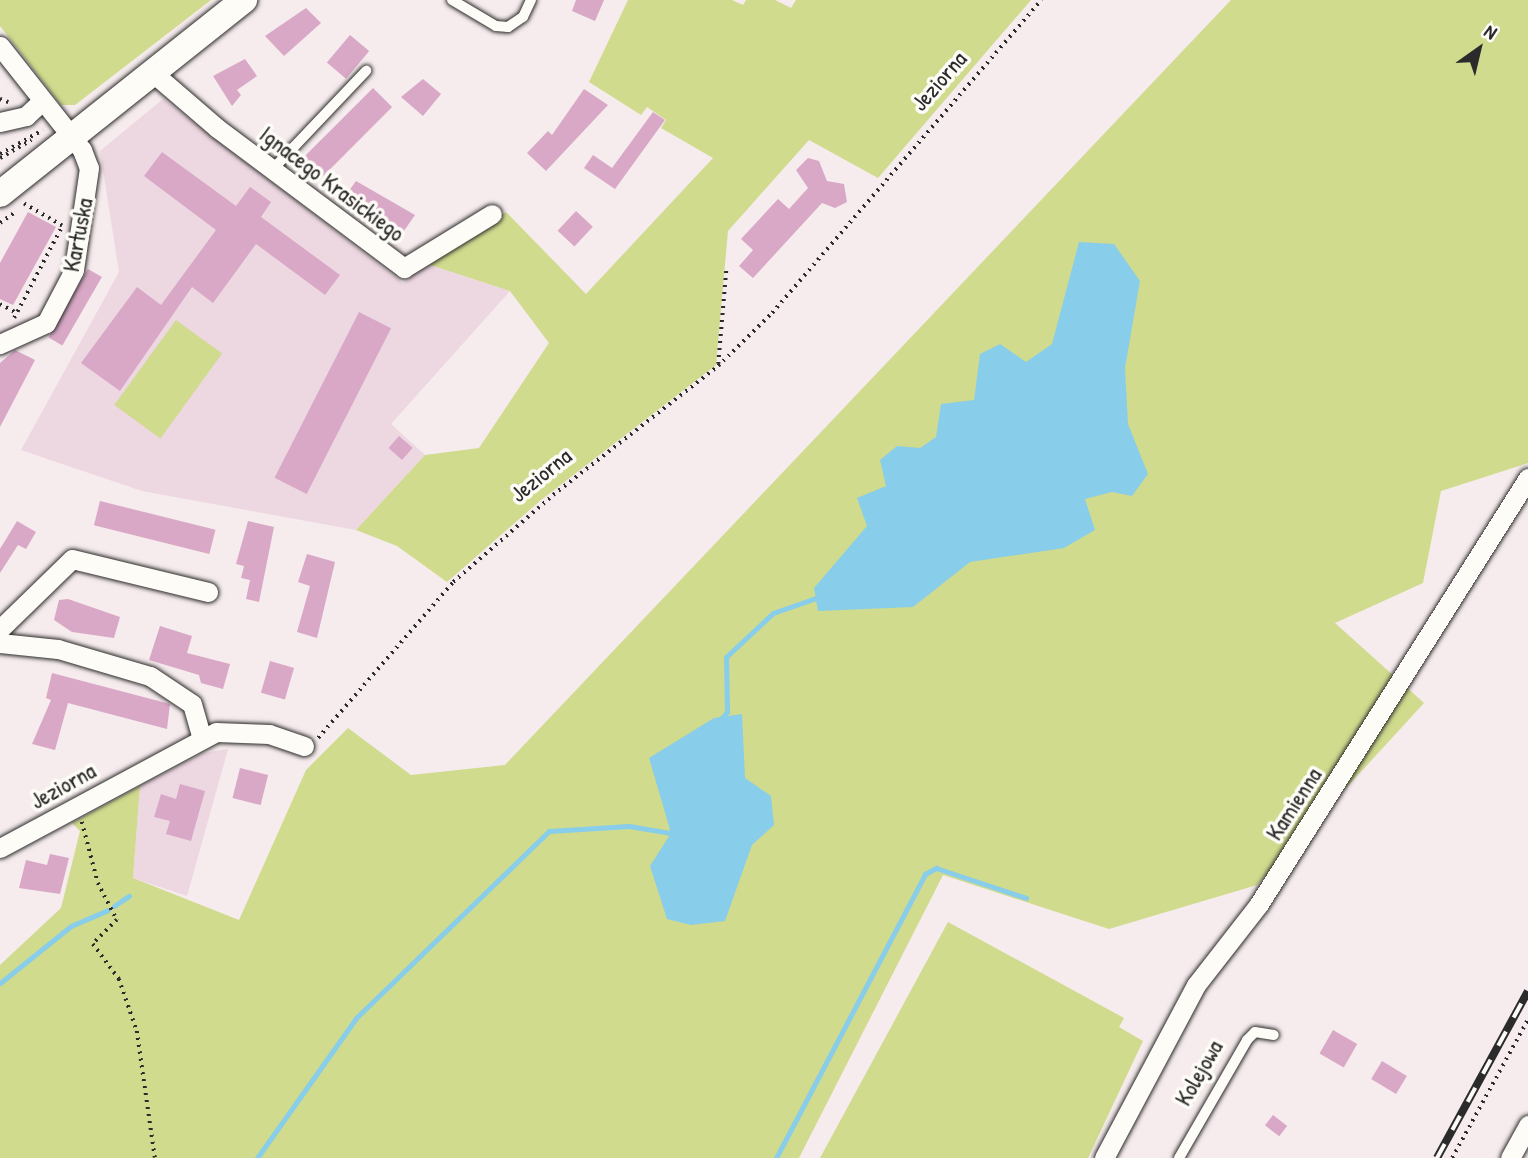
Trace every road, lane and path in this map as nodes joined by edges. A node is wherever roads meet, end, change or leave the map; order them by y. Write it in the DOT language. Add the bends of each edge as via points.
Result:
graph roads {
  1 [pos="244,0"];
  2 [pos="452,0"];
  3 [pos="531,0"];
  4 [pos="1041,0"];
  5 [pos="0,46"];
  6 [pos="366,71"];
  7 [pos="152,72"];
  8 [pos="43,101"];
  9 [pos="0,122"];
  10 [pos="71,136"];
  11 [pos="272,170"];
  12 [pos="12,199"];
  13 [pos="492,214"];
  14 [pos="726,270"];
  15 [pos="0,304"];
  16 [pos="15,312"];
  17 [pos="6,339"];
  18 [pos="718,366"];
  19 [pos="1528,478"];
  20 [pos="208,592"];
  21 [pos="0,629"];
  22 [pos="0,643"];
  23 [pos="202,738"];
  24 [pos="304,746"];
  25 [pos="78,805"];
  26 [pos="0,848"];
  27 [pos="1528,1019"];
  28 [pos="1275,1035"];
  29 [pos="1528,1125"];
  30 [pos="155,1158"];
  31 [pos="1104,1158"];
  32 [pos="1179,1158"];
  33 [pos="1452,1158"];
  34 [pos="1510,1158"];
  1 -- 7 [label="main road"];
  2 -- 3 [label="lane" via="496,26 508,27 523,17"];
  4 -- 18 [label="path, Jeziorna" via="772,313"];
  5 -- 8 [label="street, Kartuska"];
  6 -- 11 [label="lane"];
  7 -- 10 [label="main road"];
  7 -- 11 [label="street, Ignacego Krasickiego"];
  8 -- 9 [label="street" via="26,116"];
  8 -- 10 [label="street, Kartuska"];
  10 -- 12 [label="main road"];
  10 -- 17 [label="street, Kartuska" via="89,168 74,270 46,323"];
  11 -- 13 [label="street, Ignacego Krasickiego" via="404,268"];
  12 -- 16 [label="path" via="62,226"];
  14 -- 18 [label="path"];
  15 -- 16 [label="path"];
  16 -- 17 [label="path"];
  18 -- 24 [label="path, Jeziorna" via="453,582 338,718"];
  19 -- 31 [label="street, Kamienna" via="1259,904 1196,985"];
  20 -- 21 [label="street" via="72,559"];
  22 -- 23 [label="street" via="58,649 150,676 192,704"];
  23 -- 24 [label="street, Jeziorna" via="233,729"];
  23 -- 25 [label="street, Jeziorna"];
  25 -- 26 [label="street, Jeziorna"];
  25 -- 30 [label="path" via="98,883 117,920 93,944 119,979 137,1031"];
  27 -- 33 [label="path"];
  28 -- 32 [label="lane, Kolejowa" via="1255,1032 1247,1040"];
  29 -- 34 [label="street"];
}
